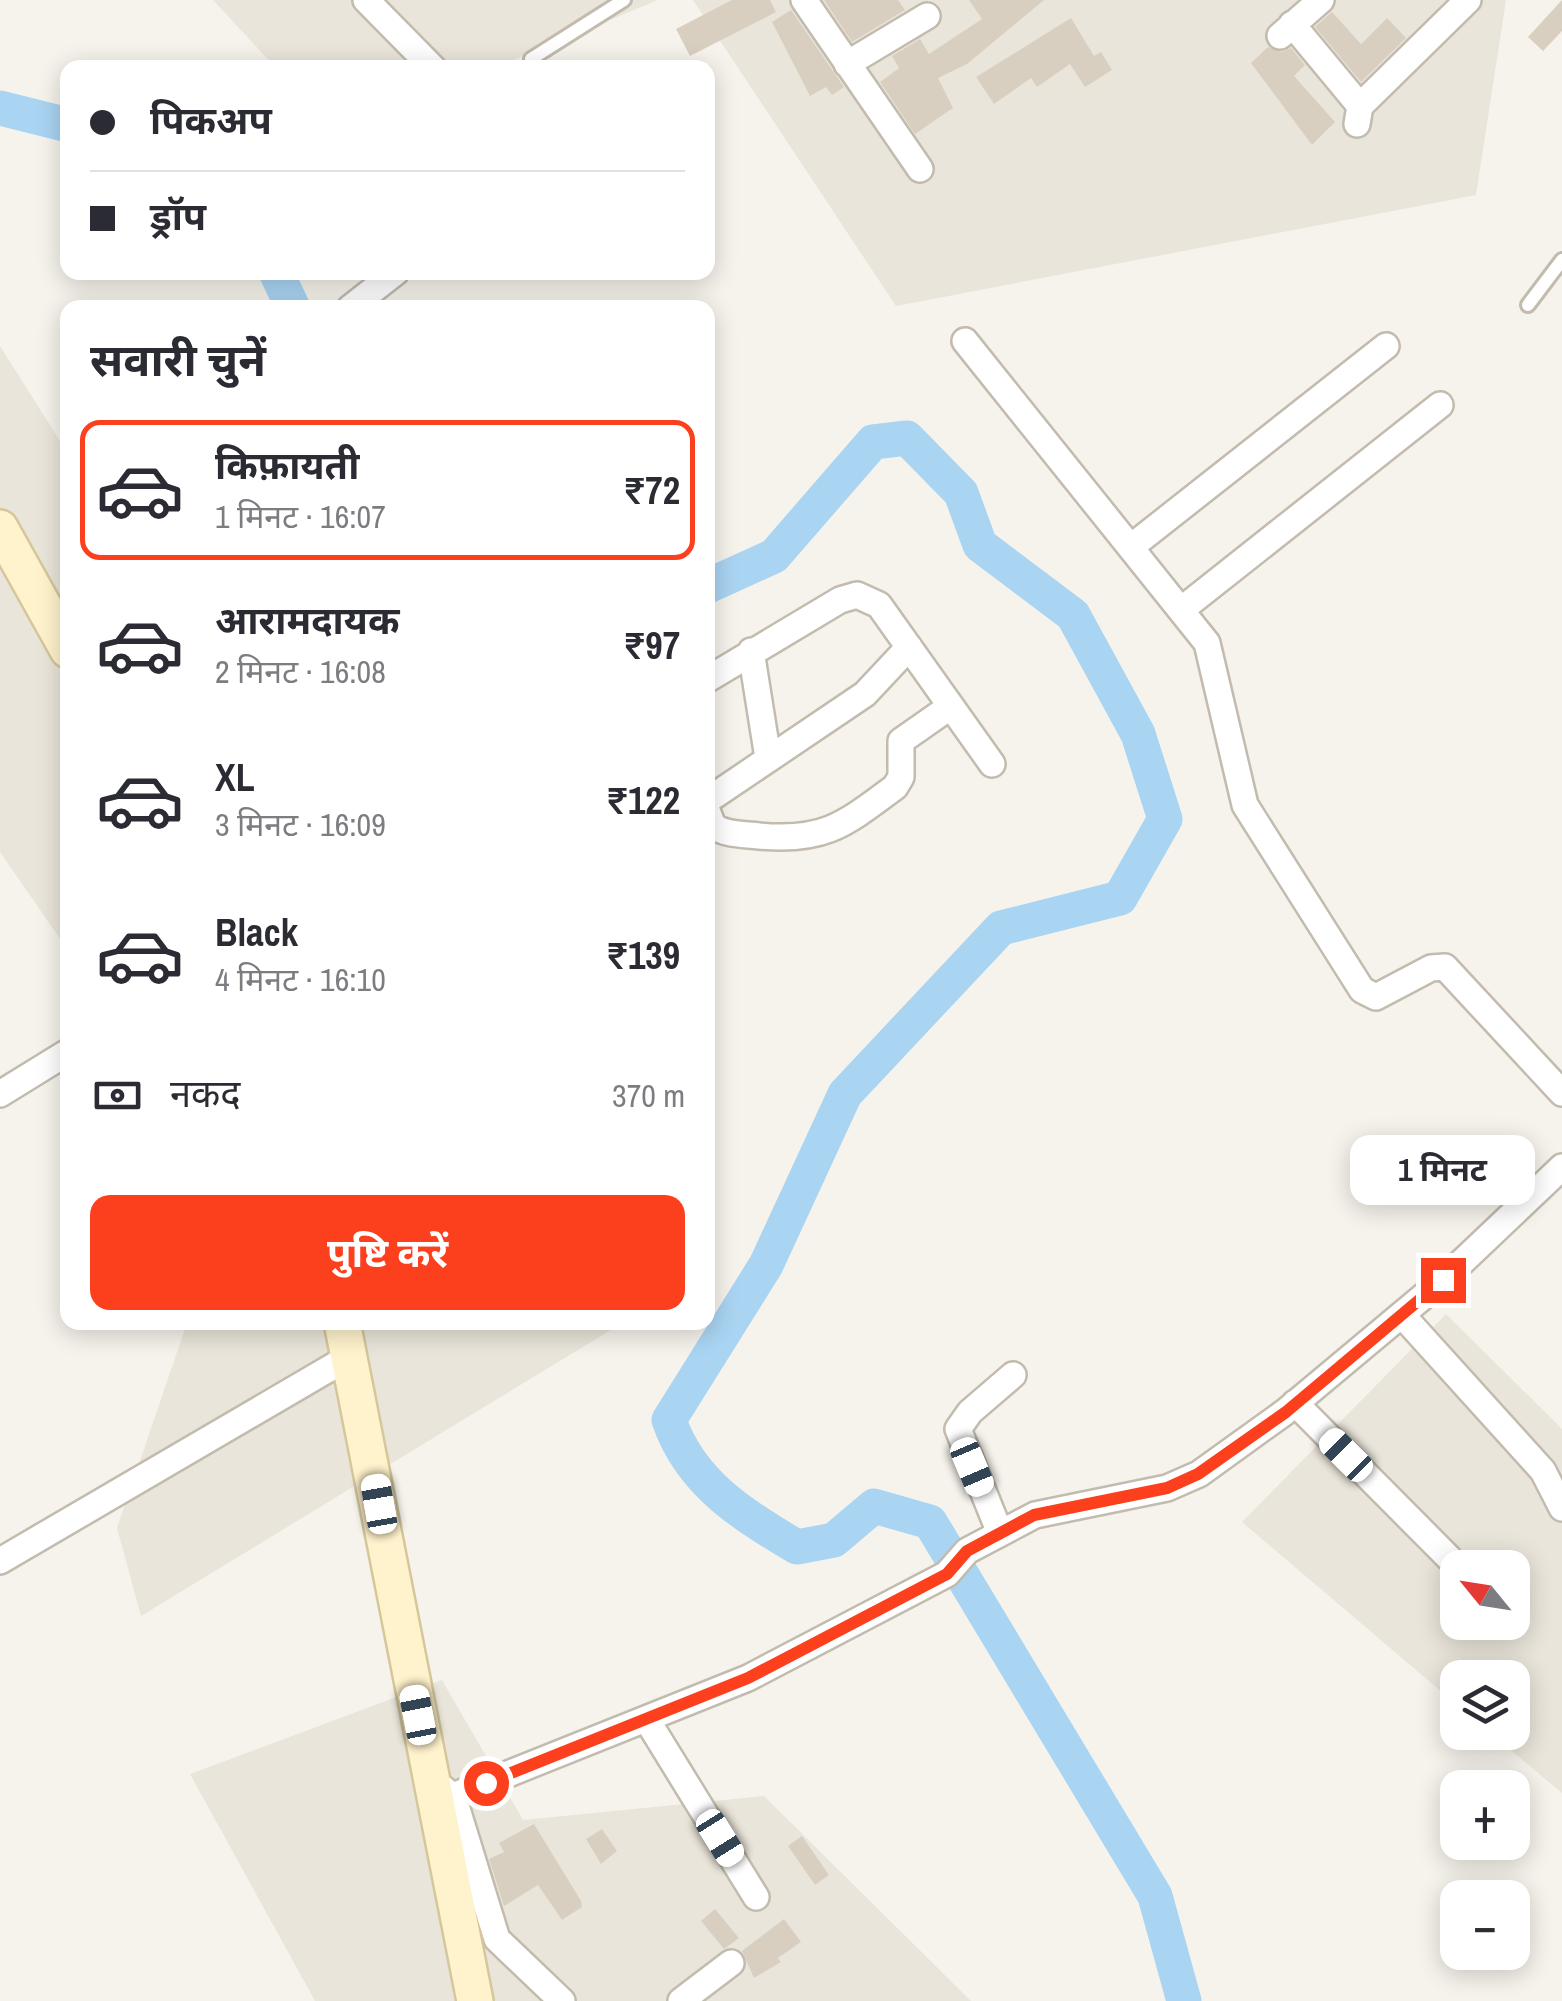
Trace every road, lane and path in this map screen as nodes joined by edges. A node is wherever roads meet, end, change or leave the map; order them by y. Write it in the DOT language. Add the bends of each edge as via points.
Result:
graph roads {
  1 [pos="366,0"];
  2 [pos="624,0"];
  3 [pos="1321,0"];
  4 [pos="1468,0"];
  5 [pos="816,4"];
  6 [pos="926,16"];
  7 [pos="531,58"];
  8 [pos="425,60"];
  9 [pos="847,64"];
  10 [pos="920,169"];
  11 [pos="1562,260"];
  12 [pos="386,280"];
  13 [pos="360,300"];
  14 [pos="1528,305"];
  15 [pos="964,340"];
  16 [pos="1386,346"];
  17 [pos="1440,406"];
  18 [pos="1131,546"];
  19 [pos="6,552"];
  20 [pos="1181,610"];
  21 [pos="60,630"];
  22 [pos="909,647"];
  23 [pos="751,652"];
  24 [pos="715,675"];
  25 [pos="951,706"];
  26 [pos="768,758"];
  27 [pos="992,764"];
  28 [pos="715,795"];
  29 [pos="715,827"];
  30 [pos="60,1057"];
  31 [pos="1562,1092"];
  32 [pos="0,1094"];
  33 [pos="1562,1167"];
  34 [pos="1402,1315"];
  35 [pos="346,1340"];
  36 [pos="1012,1375"];
  37 [pos="1295,1403"];
  38 [pos="1562,1508"];
  39 [pos="1000,1532"];
  40 [pos="1441,1550"];
  41 [pos="0,1561"];
  42 [pos="647,1720"];
  43 [pos="442,1787"];
  44 [pos="756,1898"];
  45 [pos="731,1962"];
  46 [pos="474,2001"];
  47 [pos="562,2001"];
  48 [pos="681,2001"];
  1 -- 8 [label="street"];
  2 -- 7 [label="lane"];
  3 -- 4 [label="street" via="1286,30 1359,115"];
  5 -- 9 [label="street"];
  6 -- 9 [label="street"];
  9 -- 10 [label="street"];
  11 -- 14 [label="lane"];
  12 -- 13 [label="street"];
  15 -- 18 [label="street"];
  16 -- 18 [label="street"];
  17 -- 20 [label="street"];
  18 -- 20 [label="street"];
  19 -- 21 [label="street"];
  20 -- 31 [label="street" via="1211,654 1246,805 1362,990 1376,998 1445,967"];
  22 -- 23 [label="street" via="879,605 857,596"];
  22 -- 25 [label="street"];
  22 -- 26 [label="street" via="865,694"];
  23 -- 24 [label="street"];
  23 -- 26 [label="street"];
  25 -- 27 [label="street"];
  25 -- 29 [label="street" via="900,741 901,777 894,788 832,831 789,839"];
  26 -- 28 [label="street"];
  30 -- 32 [label="street"];
  33 -- 34 [label="street"];
  34 -- 37 [label="street"];
  34 -- 38 [label="street" via="1543,1472"];
  35 -- 41 [label="street"];
  35 -- 43 [label="street"];
  36 -- 39 [label="street" via="958,1429"];
  37 -- 39 [label="street" via="1182,1483 1059,1508"];
  37 -- 40 [label="street"];
  39 -- 42 [label="street" via="967,1551 947,1574 748,1678"];
  42 -- 43 [label="street"];
  42 -- 44 [label="street"];
  43 -- 46 [label="street"];
  43 -- 47 [label="street" via="497,1939"];
  45 -- 48 [label="street"];
}
